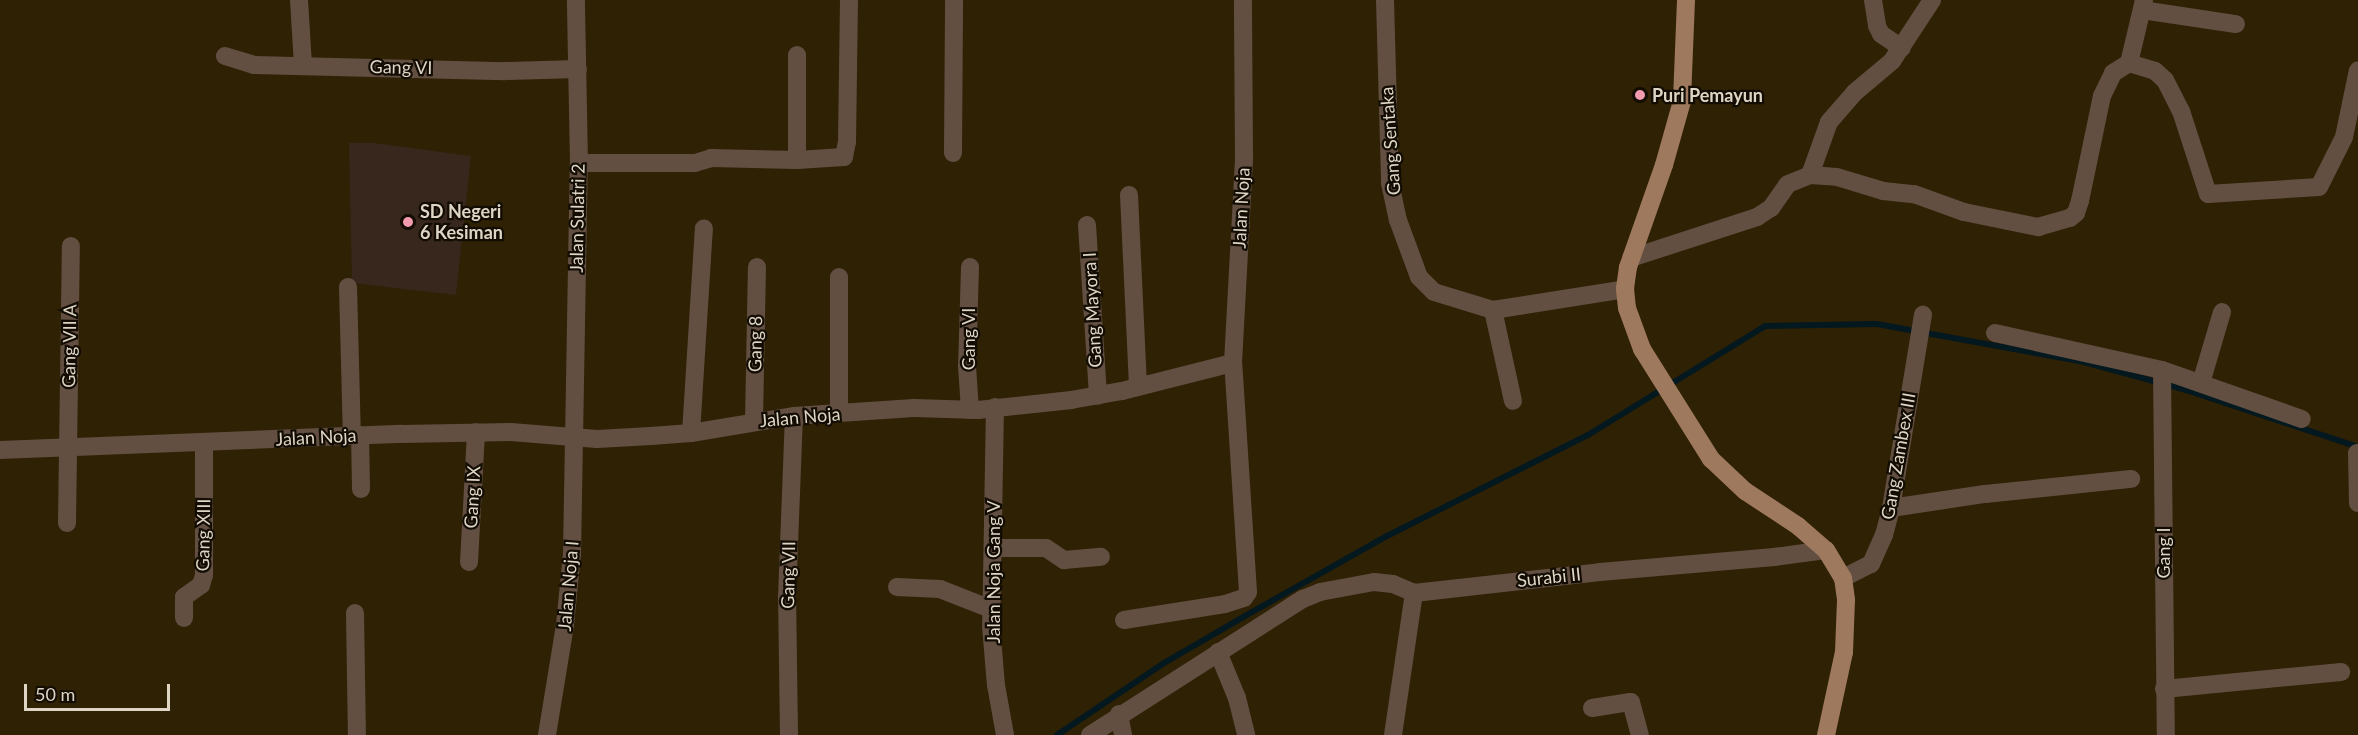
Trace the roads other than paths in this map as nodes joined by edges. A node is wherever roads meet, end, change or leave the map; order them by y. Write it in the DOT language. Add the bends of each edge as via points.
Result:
graph roads {
  1 [pos="299,0"];
  2 [pos="576,0"];
  3 [pos="849,0"];
  4 [pos="954,0"];
  5 [pos="1243,0"];
  6 [pos="1385,0"];
  7 [pos="1686,0"];
  8 [pos="1874,0"];
  9 [pos="1932,0"];
  10 [pos="2143,5"];
  11 [pos="2236,24"];
  12 [pos="1902,48"];
  13 [pos="797,55"];
  14 [pos="225,56"];
  15 [pos="2129,63"];
  16 [pos="303,65"];
  17 [pos="578,69"];
  18 [pos="2358,70"];
  19 [pos="953,153"];
  20 [pos="797,160"];
  21 [pos="579,163"];
  22 [pos="1810,175"];
  23 [pos="1130,195"];
  24 [pos="1087,225"];
  25 [pos="704,228"];
  26 [pos="71,246"];
  27 [pos="1631,258"];
  28 [pos="757,267"];
  29 [pos="970,267"];
  30 [pos="839,278"];
  31 [pos="348,287"];
  32 [pos="1625,289"];
  33 [pos="1493,309"];
  34 [pos="2222,312"];
  35 [pos="1921,324"];
  36 [pos="1995,333"];
  37 [pos="1233,363"];
  38 [pos="2162,377"];
  39 [pos="2201,383"];
  40 [pos="1138,387"];
  41 [pos="1098,396"];
  42 [pos="1514,401"];
  43 [pos="995,408"];
  44 [pos="970,410"];
  45 [pos="839,412"];
  46 [pos="794,416"];
  47 [pos="2302,419"];
  48 [pos="754,420"];
  49 [pos="476,432"];
  50 [pos="691,433"];
  51 [pos="356,435"];
  52 [pos="572,436"];
  53 [pos="204,442"];
  54 [pos="67,446"];
  55 [pos="0,450"];
  56 [pos="2357,453"];
  57 [pos="2131,479"];
  58 [pos="361,489"];
  59 [pos="2358,503"];
  60 [pos="1891,508"];
  61 [pos="67,523"];
  62 [pos="994,548"];
  63 [pos="1826,550"];
  64 [pos="1101,557"];
  65 [pos="469,562"];
  66 [pos="1843,578"];
  67 [pos="897,587"];
  68 [pos="1414,593"];
  69 [pos="991,609"];
  70 [pos="355,613"];
  71 [pos="184,618"];
  72 [pos="1124,620"];
  73 [pos="1218,652"];
  74 [pos="2341,672"];
  75 [pos="2164,689"];
  76 [pos="1592,708"];
  77 [pos="1119,714"];
  78 [pos="357,735"];
  79 [pos="547,735"];
  80 [pos="789,735"];
  81 [pos="1005,735"];
  82 [pos="1090,735"];
  83 [pos="1123,735"];
  84 [pos="1246,735"];
  85 [pos="1394,735"];
  86 [pos="1640,735"];
  87 [pos="1826,735"];
  88 [pos="2166,735"];
  1 -- 16 [label="street"];
  2 -- 17 [label="street, Jalan Sulatri 2"];
  3 -- 20 [label="street" via="846,153 841,159"];
  4 -- 19 [label="street"];
  5 -- 37 [label="street, Jalan Noja" via="1244,157"];
  6 -- 33 [label="street, Gang Sentaka" via="1390,183 1398,220 1419,277 1434,292"];
  7 -- 27 [label="main road" via="1684,84 1678,117"];
  8 -- 12 [label="street" via="1881,34"];
  9 -- 12 [label="street"];
  10 -- 11 [label="street"];
  10 -- 15 [label="street"];
  12 -- 22 [label="street" via="1829,122"];
  13 -- 20 [label="street"];
  14 -- 16 [label="street, Gang VI" via="254,65"];
  15 -- 18 [label="street" via="2155,71 2165,80 2181,111 2208,194 2319,187 2344,137"];
  15 -- 22 [label="street" via="2113,73 2102,96 2076,213 2050,226 2031,226 1964,212 1914,194"];
  16 -- 17 [label="street, Gang VI" via="505,71"];
  17 -- 21 [label="street, Jalan Sulatri 2"];
  20 -- 21 [label="street" via="711,158 695,163"];
  21 -- 52 [label="street, Jalan Sulatri 2"];
  22 -- 27 [label="street" via="1788,184 1776,202 1757,217"];
  23 -- 40 [label="street"];
  24 -- 41 [label="street, Gang Mayora I"];
  25 -- 50 [label="street"];
  26 -- 54 [label="street, Gang VII A"];
  27 -- 32 [label="main road"];
  28 -- 48 [label="street, Gang 8"];
  29 -- 44 [label="street, Gang VI"];
  30 -- 45 [label="street"];
  31 -- 51 [label="street"];
  32 -- 33 [label="street, Gang Sentaka"];
  32 -- 63 [label="main road" via="1636,336 1720,469"];
  33 -- 42 [label="street"];
  34 -- 39 [label="street"];
  35 -- 60 [label="street, Gang Zambex III"];
  36 -- 38 [label="street"];
  37 -- 40 [label="street, Jalan Noja"];
  37 -- 72 [label="street" via="1248,592 1244,598 1225,604"];
  38 -- 39 [label="street"];
  38 -- 75 [label="street, Gang I"];
  39 -- 47 [label="street"];
  40 -- 41 [label="street, Jalan Noja"];
  41 -- 43 [label="street, Jalan Noja"];
  43 -- 44 [label="street, Jalan Noja"];
  43 -- 62 [label="street, Jalan Noja Gang V"];
  44 -- 45 [label="street, Jalan Noja"];
  45 -- 46 [label="street, Jalan Noja"];
  46 -- 48 [label="street, Jalan Noja"];
  46 -- 80 [label="street, Gang VII" via="787,597"];
  48 -- 50 [label="street, Jalan Noja"];
  49 -- 51 [label="street, Jalan Noja"];
  49 -- 52 [label="street, Jalan Noja"];
  49 -- 65 [label="street, Gang IX"];
  50 -- 52 [label="street, Jalan Noja" via="597,439"];
  51 -- 53 [label="street, Jalan Noja"];
  51 -- 58 [label="street"];
  52 -- 79 [label="street, Jalan Noja I" via="570,581"];
  53 -- 54 [label="street, Jalan Noja"];
  53 -- 71 [label="street, Gang XIII" via="204,575 201,585 184,597"];
  54 -- 55 [label="street, Jalan Noja"];
  54 -- 61 [label="street, Gang VII A"];
  56 -- 59 [label="street"];
  57 -- 60 [label="street"];
  60 -- 66 [label="street, Gang Zambex III" via="1871,564"];
  62 -- 64 [label="street" via="1047,548 1064,560"];
  62 -- 69 [label="street, Jalan Noja Gang V"];
  63 -- 66 [label="main road"];
  63 -- 68 [label="street, Surabi II"];
  66 -- 87 [label="main road" via="1844,652"];
  67 -- 69 [label="street" via="932,587"];
  68 -- 73 [label="street" via="1393,584 1374,582 1320,592"];
  68 -- 85 [label="street"];
  69 -- 81 [label="street, Jalan Noja Gang V" via="992,649"];
  70 -- 78 [label="street"];
  73 -- 77 [label="street"];
  73 -- 84 [label="street" via="1237,698"];
  74 -- 75 [label="street"];
  75 -- 88 [label="street, Gang I"];
  76 -- 86 [label="street" via="1631,702"];
  77 -- 82 [label="street"];
  77 -- 83 [label="street"];
}
